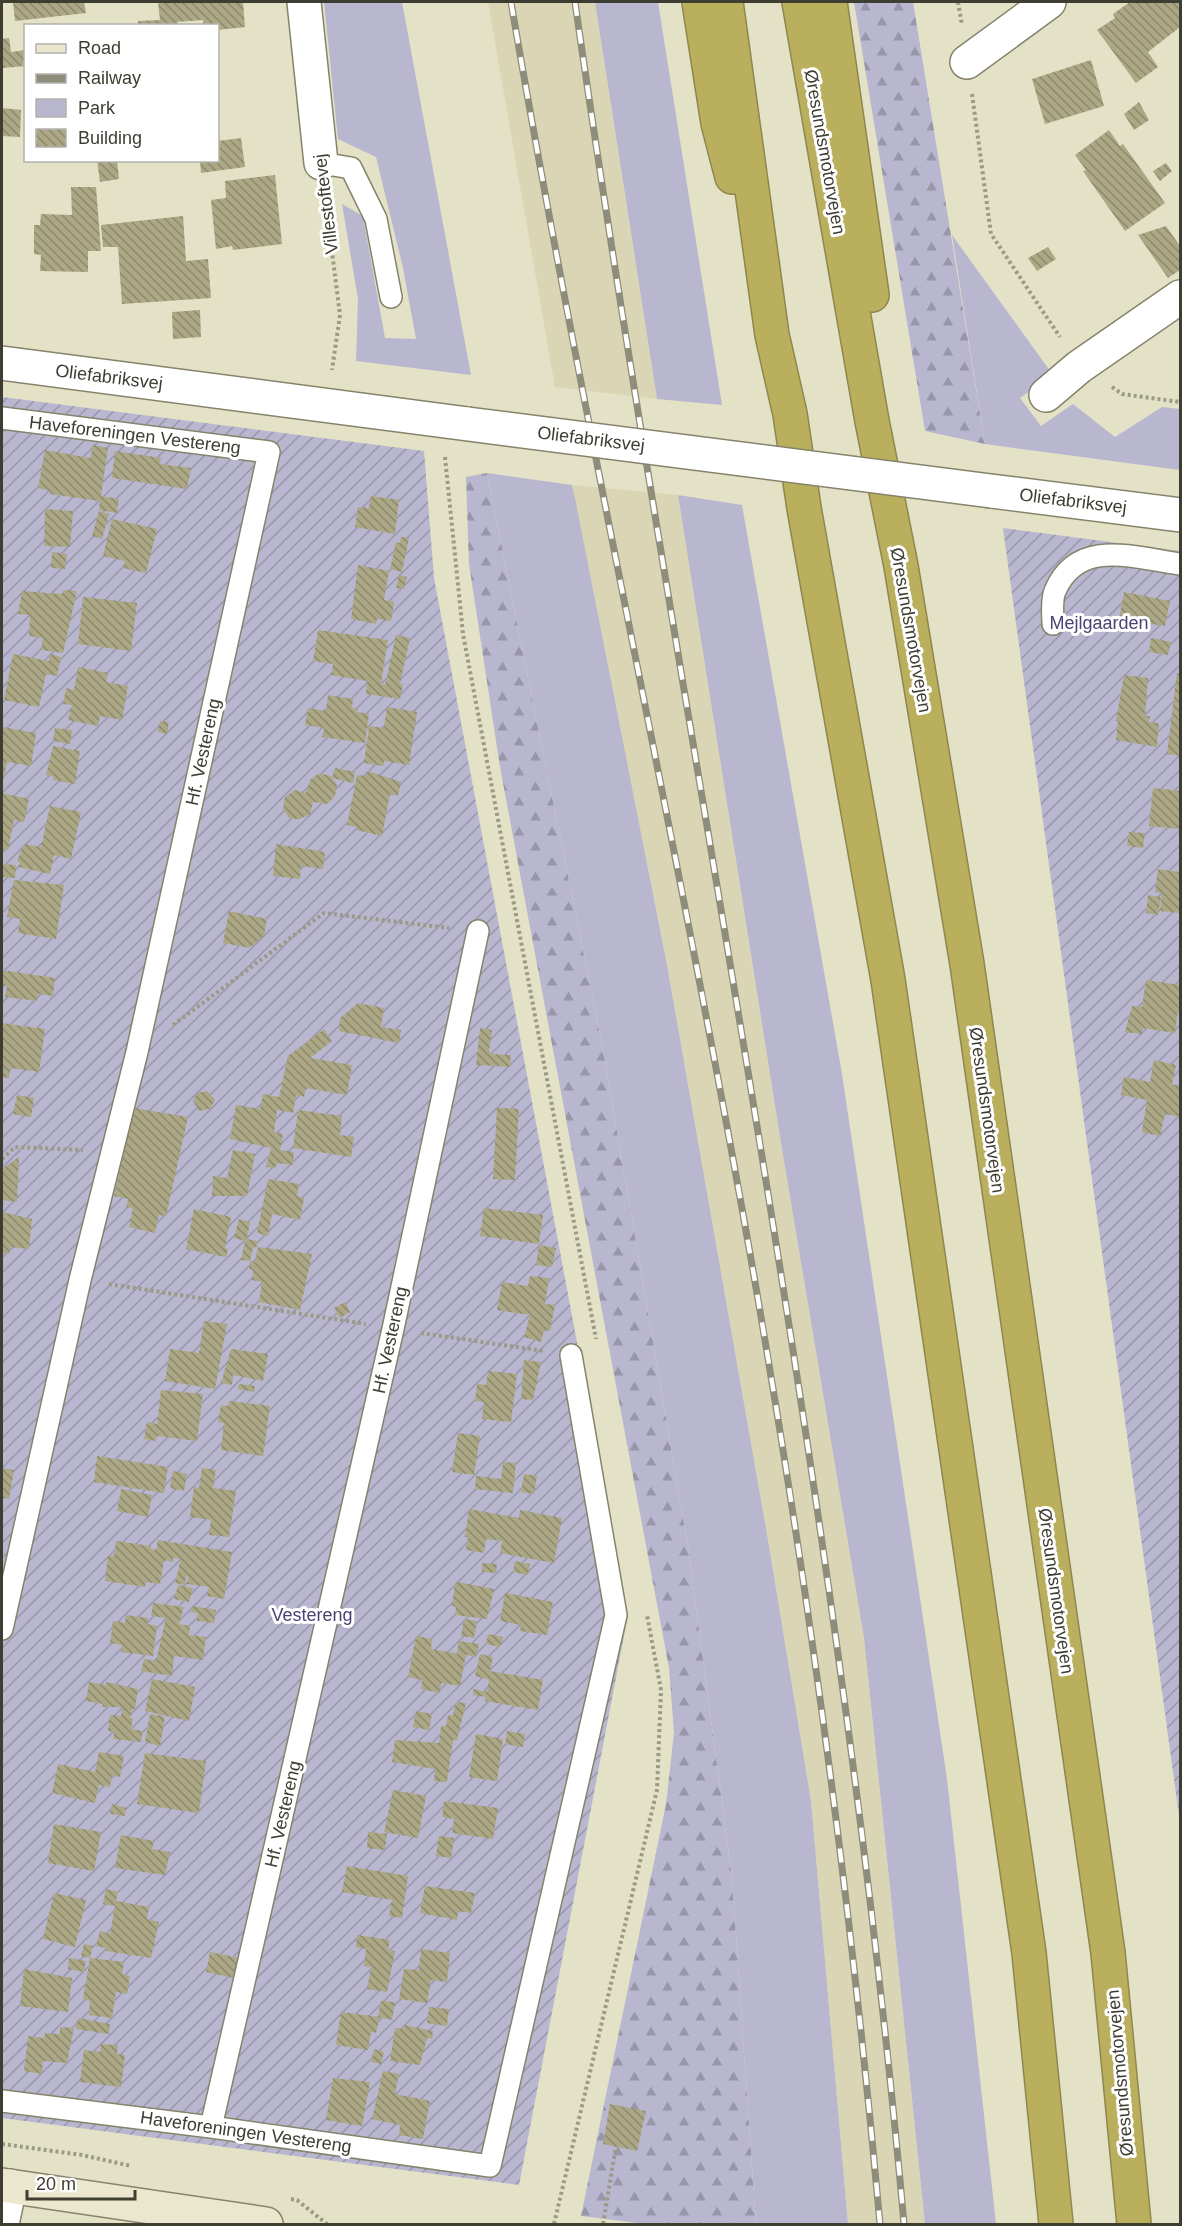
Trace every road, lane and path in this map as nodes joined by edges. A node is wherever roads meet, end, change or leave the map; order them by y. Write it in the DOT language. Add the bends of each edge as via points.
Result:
graph roads {
  1 [pos="304,2"];
  2 [pos="699,2"];
  3 [pos="726,2"];
  4 [pos="799,2"];
  5 [pos="830,2"];
  6 [pos="958,2"];
  7 [pos="1049,2"];
  8 [pos="967,62"];
  9 [pos="321,163"];
  10 [pos="391,297"];
  11 [pos="1180,297"];
  12 [pos="772,335"];
  13 [pos="2,363"];
  14 [pos="1079,367"];
  15 [pos="1046,394"];
  16 [pos="1180,402"];
  17 [pos="327,405"];
  18 [pos="2,418"];
  19 [pos="269,452"];
  20 [pos="1180,515"];
  21 [pos="1180,564"];
  22 [pos="901,566"];
  23 [pos="1053,624"];
  24 [pos="478,931"];
  25 [pos="137,1052"];
  26 [pos="112,1151"];
  27 [pos="2,1159"];
  28 [pos="80,1280"];
  29 [pos="393,1329"];
  30 [pos="571,1355"];
  31 [pos="2,1629"];
  32 [pos="2,2101"];
  33 [pos="212,2127"];
  34 [pos="616,2146"];
  35 [pos="6,2186"];
  36 [pos="2,2224"];
  37 [pos="266,2224"];
  38 [pos="603,2224"];
  39 [pos="1056,2224"];
  40 [pos="1134,2224"];
  1 -- 9 [label="street, Villestoftevej"];
  2 -- 12 [label="highway" via="718,123"];
  3 -- 12 [label="highway"];
  4 -- 22 [label="highway, Øresundsmotorvejen"];
  5 -- 22 [label="highway" via="891,424"];
  6 -- 8 [label="path"];
  7 -- 8 [label="street"];
  8 -- 14 [label="path" via="990,234"];
  9 -- 10 [label="lane" via="351,168 376,219"];
  9 -- 17 [label="path, Villestoftevej" via="340,315"];
  11 -- 14 [label="street"];
  12 -- 39 [label="highway" via="790,414 888,980 1029,1953"];
  13 -- 17 [label="street, Oliefabriksvej"];
  14 -- 15 [label="street"];
  14 -- 16 [label="path" via="1122,394"];
  17 -- 20 [label="street, Oliefabriksvej, bridge"];
  18 -- 19 [label="lane, Haveforeningen Vestereng"];
  19 -- 25 [label="lane, Hf. Vestereng"];
  21 -- 23 [label="lane" via="1101,554 1076,563 1054,592"];
  22 -- 40 [label="highway, Øresundsmotorvejen" via="967,964 1103,1918"];
  24 -- 25 [label="path" via="324,913"];
  24 -- 29 [label="lane, Hf. Vestereng"];
  25 -- 26 [label="lane, Hf. Vestereng"];
  26 -- 27 [label="path" via="15,1147"];
  26 -- 28 [label="lane, Hf. Vestereng"];
  28 -- 29 [label="path"];
  28 -- 31 [label="lane, Hf. Vestereng"];
  29 -- 30 [label="path"];
  29 -- 33 [label="lane, Hf. Vestereng"];
  30 -- 33 [label="lane, Haveforeningen Vestereng" via="616,1615 490,2166"];
  32 -- 33 [label="lane, Haveforeningen Vestereng"];
  34 -- 38 [label="path"];
  35 -- 36 [label="street"];
  35 -- 37 [label="street"];
}
